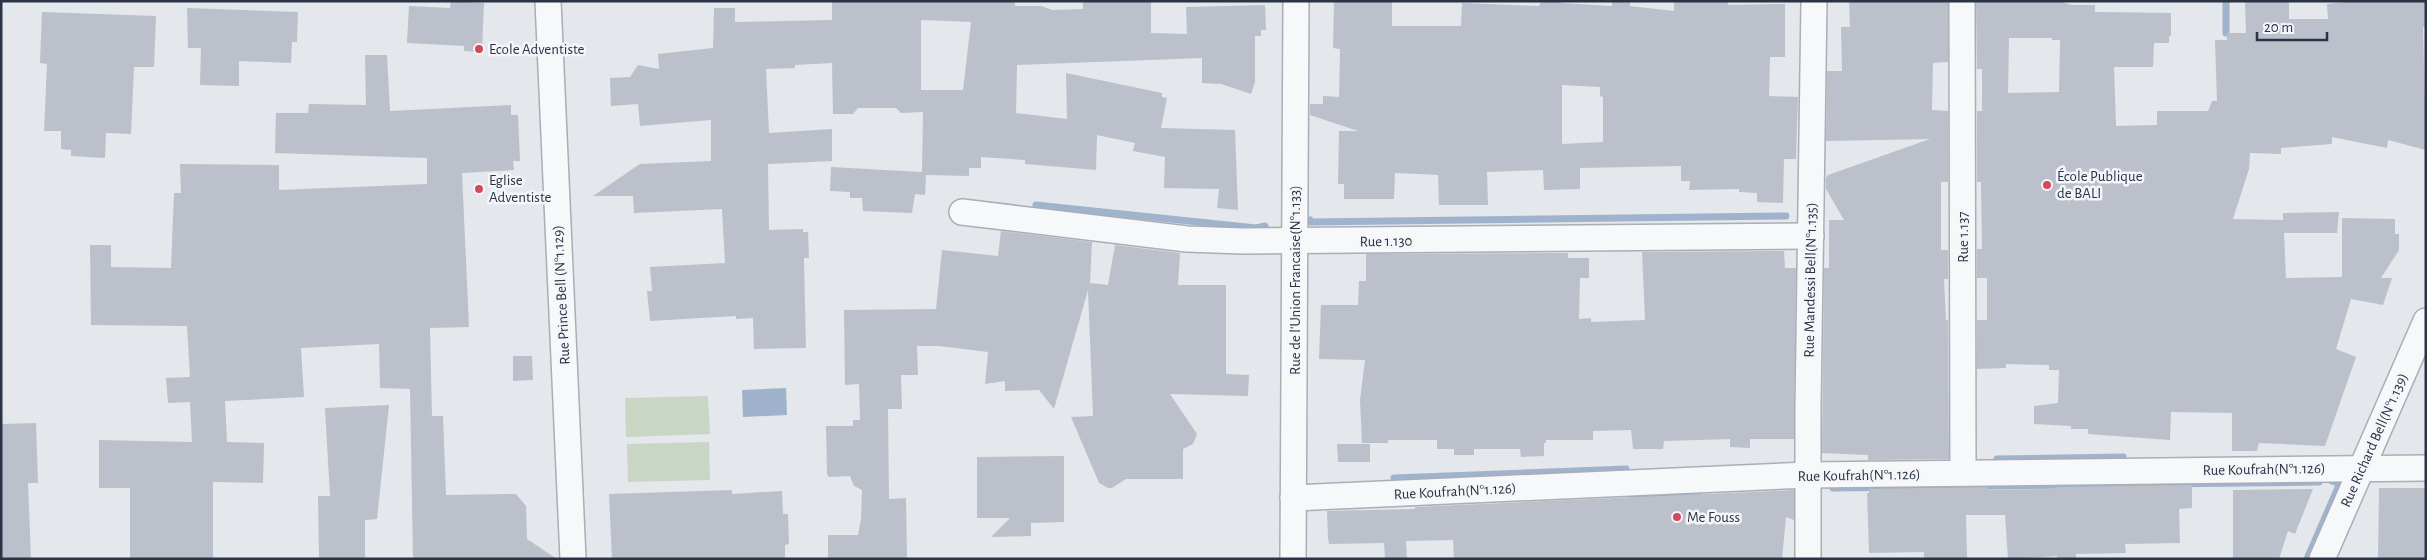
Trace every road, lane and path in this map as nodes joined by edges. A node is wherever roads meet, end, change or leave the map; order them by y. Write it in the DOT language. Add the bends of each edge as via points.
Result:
graph roads {
  1 [pos="548,1"];
  2 [pos="1296,1"];
  3 [pos="1814,1"];
  4 [pos="1962,1"];
  5 [pos="962,212"];
  6 [pos="1812,236"];
  7 [pos="1296,242"];
  8 [pos="2426,321"];
  9 [pos="2360,468"];
  10 [pos="2426,468"];
  11 [pos="1963,472"];
  12 [pos="1808,475"];
  13 [pos="1293,498"];
  14 [pos="573,559"];
  15 [pos="1293,559"];
  16 [pos="1808,559"];
  17 [pos="2322,559"];
  1 -- 14 [label="street, Rue Prince Bell (N°1.129)"];
  2 -- 7 [label="street, Rue de l'Union Francaise(N°1.133)"];
  3 -- 6 [label="street, Rue Mandessi Bell(N°1.135)"];
  4 -- 11 [label="street, Rue 1.137"];
  5 -- 7 [label="street, Rue 1.130" via="1187,239"];
  6 -- 7 [label="street, Rue 1.130"];
  6 -- 12 [label="street, Rue Mandessi Bell(N°1.135)"];
  7 -- 13 [label="street, Rue de l'Union Francaise(N°1.133)"];
  8 -- 9 [label="street, Rue Richard Bell(N°1.139)"];
  9 -- 10 [label="street, Rue Koufrah(N°1.126)"];
  9 -- 11 [label="street, Rue Koufrah(N°1.126)"];
  9 -- 17 [label="street, Rue Richard Bell(N°1.139)"];
  11 -- 12 [label="street, Rue Koufrah(N°1.126)"];
  12 -- 13 [label="street, Rue Koufrah(N°1.126)"];
  12 -- 16 [label="street, Rue Mandessi Bell(N°1.135)"];
  13 -- 15 [label="street, Rue de l'Union Francaise(N°1.133)"];
}
